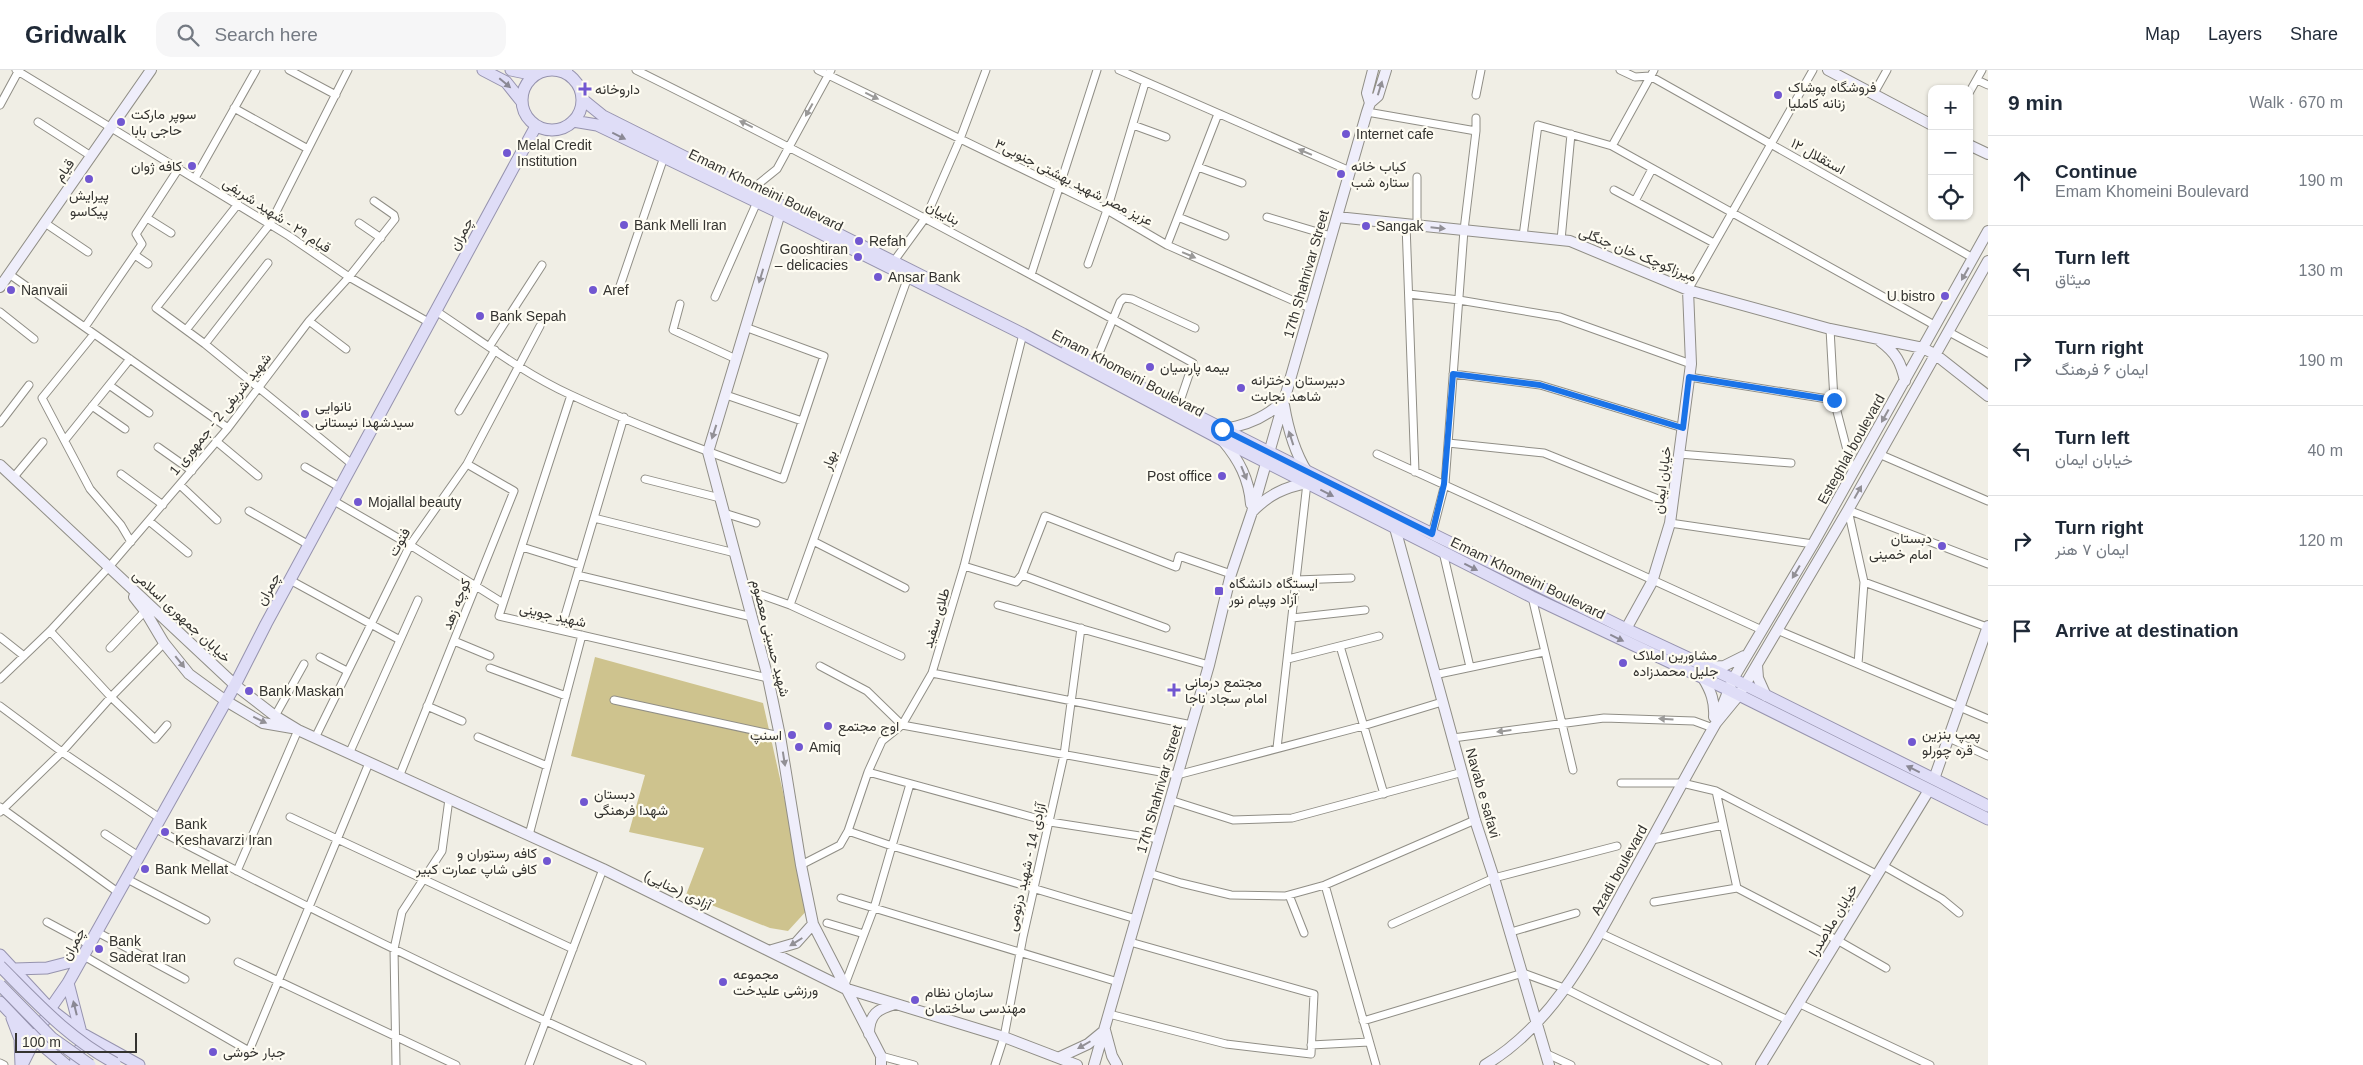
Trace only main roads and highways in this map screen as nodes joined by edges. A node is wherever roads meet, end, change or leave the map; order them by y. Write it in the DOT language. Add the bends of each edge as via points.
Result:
graph roads {
  1 [pos="150,70"];
  2 [pos="483,70"];
  3 [pos="511,70"];
  4 [pos="1373,70"];
  5 [pos="1386,70"];
  6 [pos="1828,70"];
  7 [pos="566,72"];
  8 [pos="535,75"];
  9 [pos="582,99"];
  10 [pos="522,102"];
  11 [pos="1368,107"];
  12 [pos="573,121"];
  13 [pos="1928,123"];
  14 [pos="536,126"];
  15 [pos="1973,147"];
  16 [pos="1988,154"];
  17 [pos="780,213"];
  18 [pos="1337,217"];
  19 [pos="1988,231"];
  20 [pos="1988,263"];
  21 [pos="0,287"];
  22 [pos="1688,290"];
  23 [pos="1878,339"];
  24 [pos="1924,348"];
  25 [pos="1936,355"];
  26 [pos="1905,381"];
  27 [pos="1988,396"];
  28 [pos="1283,401"];
  29 [pos="1222,434"];
  30 [pos="1267,457"];
  31 [pos="0,465"];
  32 [pos="1307,477"];
  33 [pos="1252,512"];
  34 [pos="1398,525"];
  35 [pos="1418,533"];
  36 [pos="109,567"];
  37 [pos="1988,626"];
  38 [pos="1626,630"];
  39 [pos="1747,654"];
  40 [pos="1757,664"];
  41 [pos="1709,668"];
  42 [pos="1703,678"];
  43 [pos="1733,678"];
  44 [pos="236,685"];
  45 [pos="1745,685"];
  46 [pos="1727,689"];
  47 [pos="1739,695"];
  48 [pos="1766,696"];
  49 [pos="226,701"];
  50 [pos="1715,725"];
  51 [pos="298,730"];
  52 [pos="1934,779"];
  53 [pos="1929,790"];
  54 [pos="1988,806"];
  55 [pos="1988,819"];
  56 [pos="814,924"];
  57 [pos="772,950"];
  58 [pos="0,955"];
  59 [pos="83,957"];
  60 [pos="0,966"];
  61 [pos="14,969"];
  62 [pos="23,978"];
  63 [pos="68,983"];
  64 [pos="0,985"];
  65 [pos="844,988"];
  66 [pos="2,1004"];
  67 [pos="896,1004"];
  68 [pos="50,1009"];
  69 [pos="1536,1025"];
  70 [pos="1105,1030"];
  71 [pos="81,1033"];
  72 [pos="870,1035"];
  73 [pos="36,1040"];
  74 [pos="94,1042"];
  75 [pos="1062,1059"];
  76 [pos="881,1060"];
  77 [pos="22,1065"];
  78 [pos="66,1065"];
  79 [pos="75,1065"];
  80 [pos="90,1065"];
  81 [pos="120,1065"];
  82 [pos="139,1065"];
  83 [pos="1077,1065"];
  84 [pos="1094,1065"];
  85 [pos="1117,1065"];
  86 [pos="1485,1065"];
  87 [pos="1549,1065"];
  88 [pos="1761,1065"];
  1 -- 21 [label="main road, قیام"];
  2 -- 10 [label="main road, one-way" via="506,82"];
  3 -- 8 [label="main road"];
  4 -- 11 [label="main road, 17th Shahrivar Street" via="1367,94"];
  11 -- 5 [label="main road, 17th Shahrivar Street, one-way" via="1378,96"];
  6 -- 13 [label="main road"];
  7 -- 8 [label="main road" via="550,70"];
  7 -- 9 [label="main road" via="577,84"];
  8 -- 10 [label="main road" via="525,87"];
  9 -- 12 [label="main road"];
  9 -- 29 [label="main road, Emam Khomeini Boulevard" via="603,116 1095,363"];
  10 -- 14 [label="main road" via="529,120"];
  11 -- 18 [label="main road, 17th Shahrivar Street"];
  12 -- 14 [label="main road" via="556,130"];
  12 -- 17 [label="main road, Emam Khomeini Boulevard, one-way" via="597,125"];
  14 -- 44 [label="main road, چمران"];
  15 -- 16 [label="main road"];
  17 -- 29 [label="main road, Emam Khomeini Boulevard"];
  17 -- 56 [label="main road, شهید حسینی معصوم, one-way" via="708,452 768,678"];
  18 -- 22 [label="main road, میرزاکوچک خان جنگلی, one-way" via="1570,241"];
  18 -- 28 [label="main road, 17th Shahrivar Street"];
  19 -- 24 [label="main road, Esteghlal boulevard, one-way"];
  20 -- 25 [label="main road, Esteghlal boulevard"];
  22 -- 23 [label="main road, میرزاکوچک خان جنگلی"];
  22 -- 38 [label="main road, خیابان ایمان" via="1691,364 1670,523 1652,582"];
  23 -- 24 [label="main road, میرزاکوچک خان جنگلی"];
  23 -- 26 [label="main road" via="1894,351"];
  24 -- 25 [label="main road, میرزاکوچک خان جنگلی"];
  24 -- 26 [label="main road, Esteghlal boulevard"];
  25 -- 27 [label="main road"];
  40 -- 25 [label="main road, Esteghlal boulevard, one-way"];
  26 -- 39 [label="main road, Esteghlal boulevard, one-way"];
  28 -- 29 [label="main road" via="1262,418"];
  28 -- 30 [label="main road, 17th Shahrivar Street"];
  32 -- 28 [label="main road, one-way" via="1291,438"];
  29 -- 30 [label="main road, Emam Khomeini Boulevard"];
  29 -- 33 [label="main road, one-way" via="1244,473"];
  30 -- 32 [label="main road, Emam Khomeini Boulevard"];
  30 -- 33 [label="main road, 17th Shahrivar Street"];
  31 -- 36 [label="main road, خیابان جمهوری اسلامی"];
  32 -- 33 [label="main road" via="1271,495"];
  32 -- 34 [label="main road, Emam Khomeini Boulevard"];
  33 -- 70 [label="main road, 17th Shahrivar Street" via="1230,574 1209,665"];
  34 -- 35 [label="main road, Emam Khomeini Boulevard"];
  34 -- 69 [label="main road, Navab e safavi" via="1434,675"];
  35 -- 38 [label="main road, Emam Khomeini Boulevard" via="1432,534"];
  35 -- 42 [label="main road, Emam Khomeini Boulevard, one-way" via="1443,552"];
  36 -- 44 [label="main road, خیابان جمهوری اسلامی"];
  36 -- 49 [label="main road, خیابان جمهوری اسلامی, one-way" via="189,674"];
  37 -- 52 [label="main road"];
  38 -- 41 [label="main road, Emam Khomeini Boulevard"];
  39 -- 41 [label="main road" via="1734,663"];
  39 -- 43 [label="main road, Esteghlal boulevard"];
  40 -- 45 [label="main road, Esteghlal boulevard"];
  40 -- 48 [label="main road" via="1758,678"];
  41 -- 43 [label="main road, Emam Khomeini Boulevard"];
  42 -- 46 [label="main road, Emam Khomeini Boulevard"];
  42 -- 50 [label="main road" via="1711,691"];
  43 -- 45 [label="main road, Emam Khomeini Boulevard"];
  43 -- 46 [label="main road, Esteghlal boulevard"];
  44 -- 49 [label="main road, چمران"];
  44 -- 51 [label="main road, آزادی (حنایی)"];
  45 -- 47 [label="main road, Esteghlal boulevard"];
  45 -- 48 [label="main road, Emam Khomeini Boulevard"];
  46 -- 47 [label="main road, Emam Khomeini Boulevard"];
  46 -- 50 [label="main road, Azadi boulevard"];
  47 -- 50 [label="main road, Azadi boulevard"];
  47 -- 53 [label="main road, Emam Khomeini Boulevard"];
  52 -- 48 [label="main road, Emam Khomeini Boulevard, one-way"];
  49 -- 51 [label="main road, آزادی (حنایی), one-way" via="263,723"];
  49 -- 59 [label="main road, چمران"];
  50 -- 69 [label="main road, Azadi boulevard" via="1600,934"];
  51 -- 57 [label="main road, آزادی (حنایی)" via="602,868"];
  52 -- 54 [label="main road, Emam Khomeini Boulevard"];
  53 -- 55 [label="main road, Emam Khomeini Boulevard"];
  53 -- 88 [label="main road, خیابان ملاصدرا"];
  56 -- 57 [label="main road, one-way" via="796,943"];
  56 -- 65 [label="main road, شهید حسینی معصوم"];
  57 -- 65 [label="main road, آزادی (حنایی)"];
  58 -- 61 [label="main road"];
  59 -- 61 [label="main road" via="47,968"];
  59 -- 63 [label="main road, چمران"];
  60 -- 81 [label="main road, bridge" via="61,1027 82,1044"];
  61 -- 62 [label="main road"];
  62 -- 66 [label="main road" via="18,996"];
  62 -- 68 [label="main road"];
  63 -- 68 [label="main road, چمران"];
  71 -- 63 [label="main road, one-way"];
  64 -- 80 [label="main road, bridge" via="52,1038"];
  65 -- 67 [label="main road, آزادی (حنایی)"];
  65 -- 72 [label="main road, شهید حسینی معصوم"];
  66 -- 73 [label="main road"];
  66 -- 77 [label="main road" via="20,1039"];
  67 -- 72 [label="main road" via="878,1010 872,1017"];
  67 -- 75 [label="main road, آزادی (حنایی)" via="1004,1037"];
  68 -- 71 [label="main road"];
  68 -- 73 [label="main road, چمران"];
  69 -- 86 [label="main road, Azadi boulevard"];
  69 -- 87 [label="main road, Navab e safavi"];
  70 -- 75 [label="main road, one-way"];
  70 -- 84 [label="main road, 17th Shahrivar Street"];
  70 -- 85 [label="main road"];
  71 -- 74 [label="main road"];
  72 -- 76 [label="main road, شهید حسینی معصوم"];
  73 -- 77 [label="main road, چمران"];
  73 -- 78 [label="main road"];
  74 -- 79 [label="main road" via="77,1052"];
  74 -- 82 [label="main road"];
  75 -- 83 [label="main road, آزادی (حنایی)"];
}
